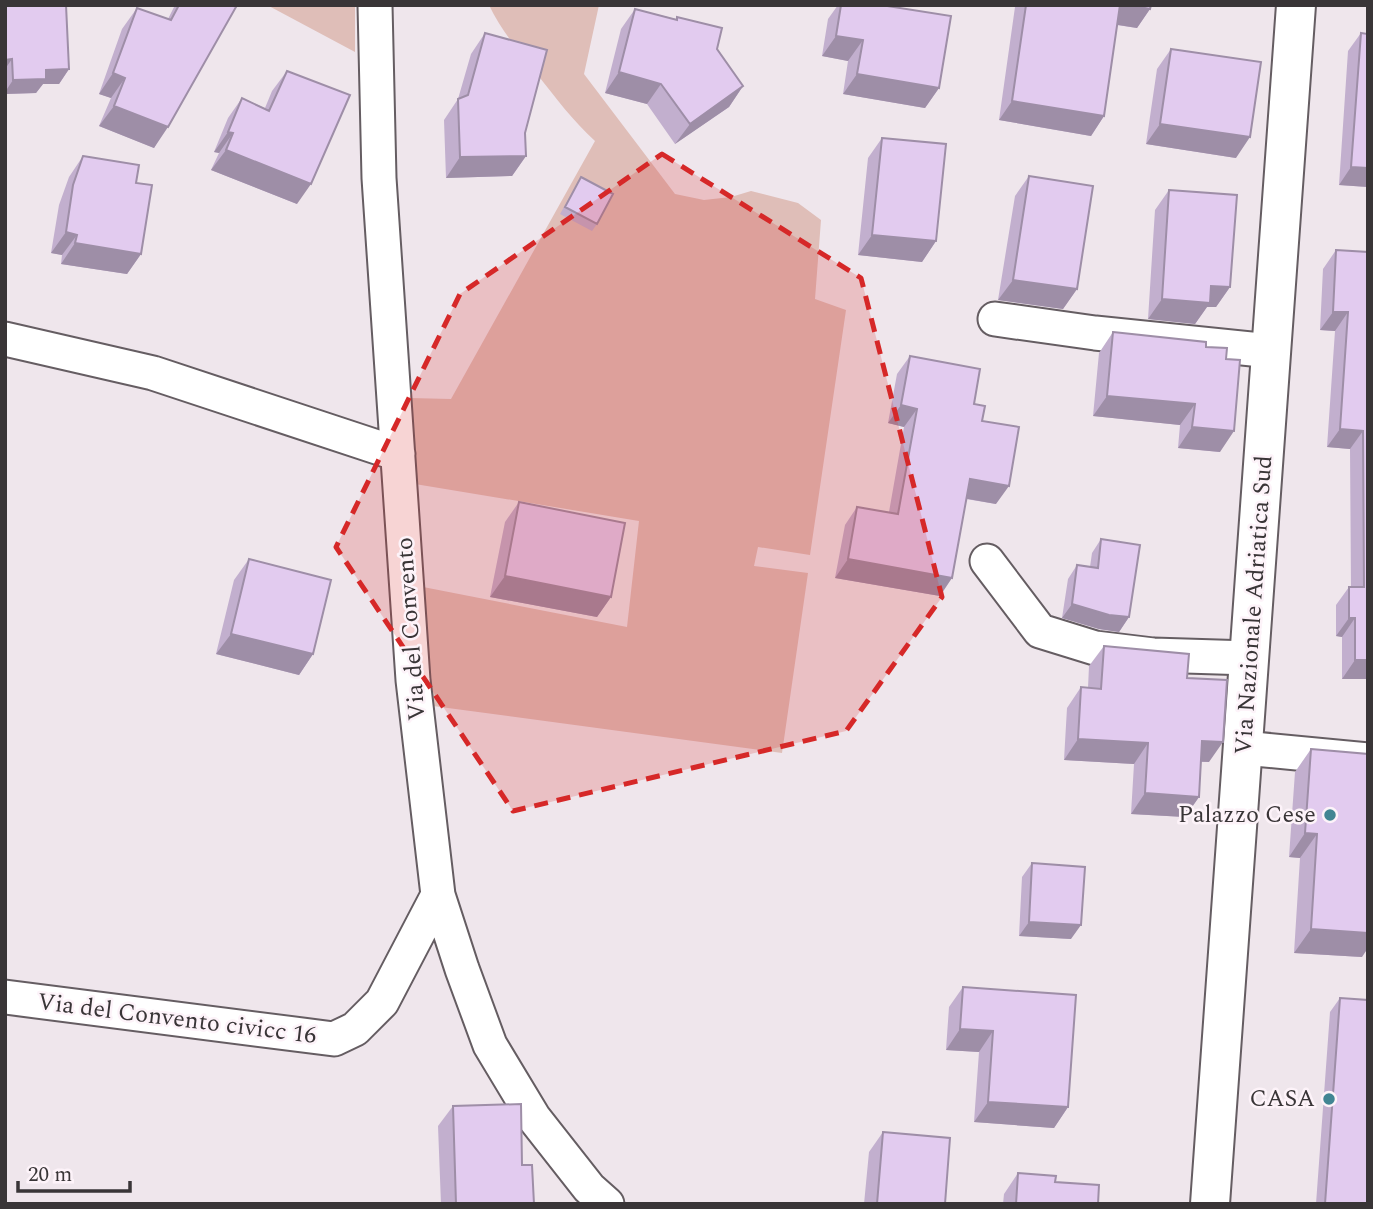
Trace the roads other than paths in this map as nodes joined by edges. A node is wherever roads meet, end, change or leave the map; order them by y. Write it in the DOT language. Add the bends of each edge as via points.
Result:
graph roads {
  1 [pos="375,5"];
  2 [pos="1296,5"];
  3 [pos="995,319"];
  4 [pos="5,339"];
  5 [pos="1272,351"];
  6 [pos="398,454"];
  7 [pos="987,561"];
  8 [pos="1250,658"];
  9 [pos="1244,748"];
  10 [pos="1368,760"];
  11 [pos="438,895"];
  12 [pos="5,997"];
  13 [pos="607,1204"];
  14 [pos="1210,1204"];
  1 -- 6 [label="street, Via del Convento" via="379,178"];
  2 -- 5 [label="main road, Via Nazionale Adriatica Sud"];
  3 -- 5 [label="street"];
  4 -- 6 [label="street" via="153,373"];
  5 -- 8 [label="main road, Via Nazionale Adriatica Sud"];
  6 -- 11 [label="street, Via del Convento" via="417,715"];
  7 -- 8 [label="street" via="1040,631 1095,648"];
  8 -- 9 [label="main road, Via Nazionale Adriatica Sud"];
  9 -- 10 [label="street"];
  9 -- 14 [label="main road, Via Nazionale Adriatica Sud"];
  11 -- 12 [label="street, Via del Convento civicc 16" via="382,1002 355,1029 334,1040"];
  11 -- 13 [label="street, Via del Convento" via="490,1045 534,1118"];
}
